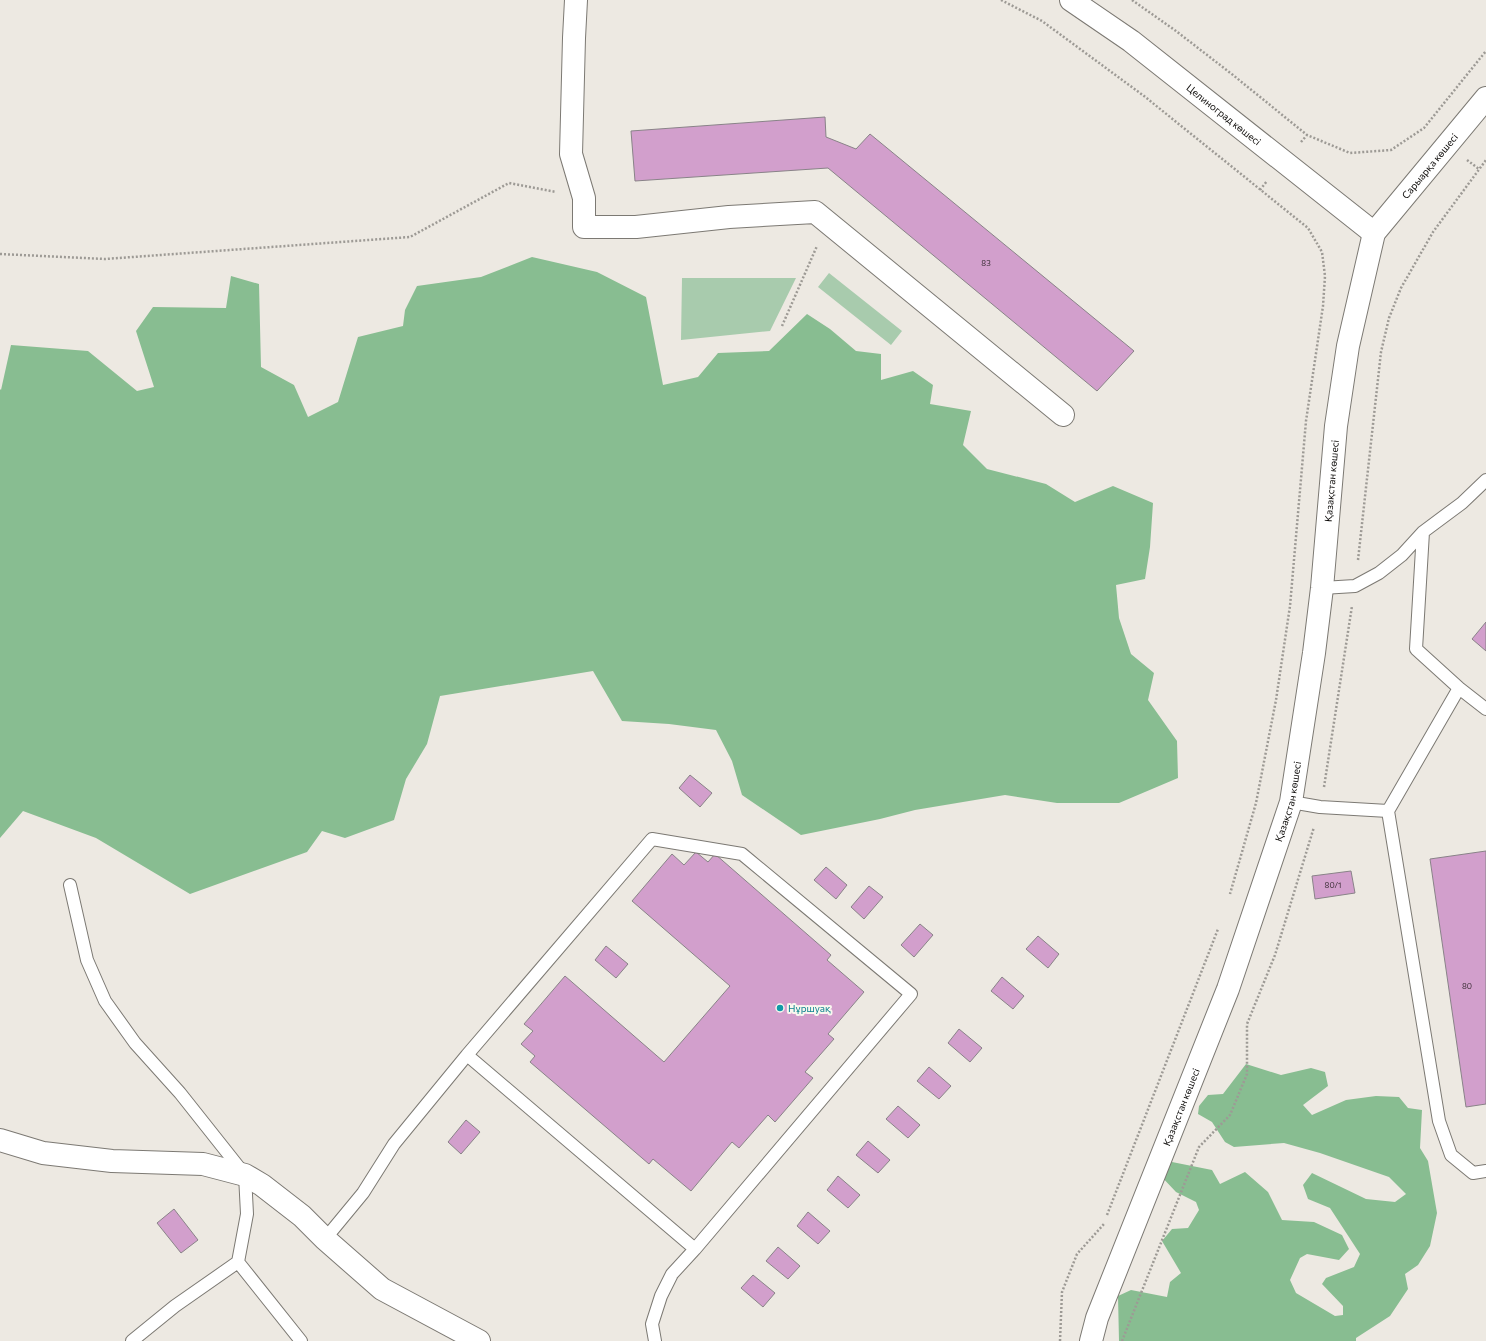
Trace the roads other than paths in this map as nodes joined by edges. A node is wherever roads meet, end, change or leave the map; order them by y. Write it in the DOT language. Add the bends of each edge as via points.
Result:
graph roads {
  1 [pos="576,0"];
  2 [pos="1071,0"];
  3 [pos="1486,98"];
  4 [pos="1374,233"];
  5 [pos="1063,416"];
  6 [pos="1486,480"];
  7 [pos="1423,532"];
  8 [pos="1322,588"];
  9 [pos="1460,688"];
  10 [pos="1486,709"];
  11 [pos="1291,802"];
  12 [pos="1388,811"];
  13 [pos="70,885"];
  14 [pos="467,1055"];
  15 [pos="0,1140"];
  16 [pos="1486,1171"];
  17 [pos="245,1175"];
  18 [pos="325,1239"];
  19 [pos="695,1249"];
  20 [pos="238,1262"];
  21 [pos="132,1341"];
  22 [pos="301,1341"];
  23 [pos="479,1341"];
  24 [pos="655,1341"];
  25 [pos="1091,1341"];
  1 -- 5 [label="street" via="571,154 584,198 584,227 636,227 729,217 815,212"];
  2 -- 4 [label="street, Целиноград көшесі" via="1131,41"];
  3 -- 4 [label="street, Сарыарқа көшесі"];
  4 -- 8 [label="street, Қазақстан көшесі" via="1348,346 1336,426"];
  6 -- 7 [label="lane"];
  7 -- 8 [label="lane" via="1402,555 1379,573 1355,586"];
  7 -- 9 [label="lane" via="1416,649"];
  8 -- 11 [label="street, Қазақстан көшесі"];
  9 -- 10 [label="lane"];
  9 -- 12 [label="lane"];
  11 -- 12 [label="lane" via="1320,807"];
  11 -- 25 [label="street, Қазақстан көшесі" via="1228,989 1096,1318"];
  12 -- 16 [label="lane" via="1439,1121 1451,1155 1473,1173"];
  13 -- 17 [label="lane" via="87,960 105,1001 135,1043"];
  14 -- 18 [label="lane" via="394,1144 363,1193"];
  14 -- 19 [label="lane"];
  14 -- 19 [label="lane" via="652,839 742,854 911,994"];
  15 -- 17 [label="street" via="43,1153 112,1161 203,1164"];
  17 -- 18 [label="street" via="302,1216"];
  17 -- 20 [label="lane" via="248,1214"];
  18 -- 23 [label="street" via="382,1289"];
  19 -- 24 [label="lane" via="672,1274 661,1296 652,1324"];
  20 -- 21 [label="lane" via="175,1306"];
  20 -- 22 [label="lane"];
}
